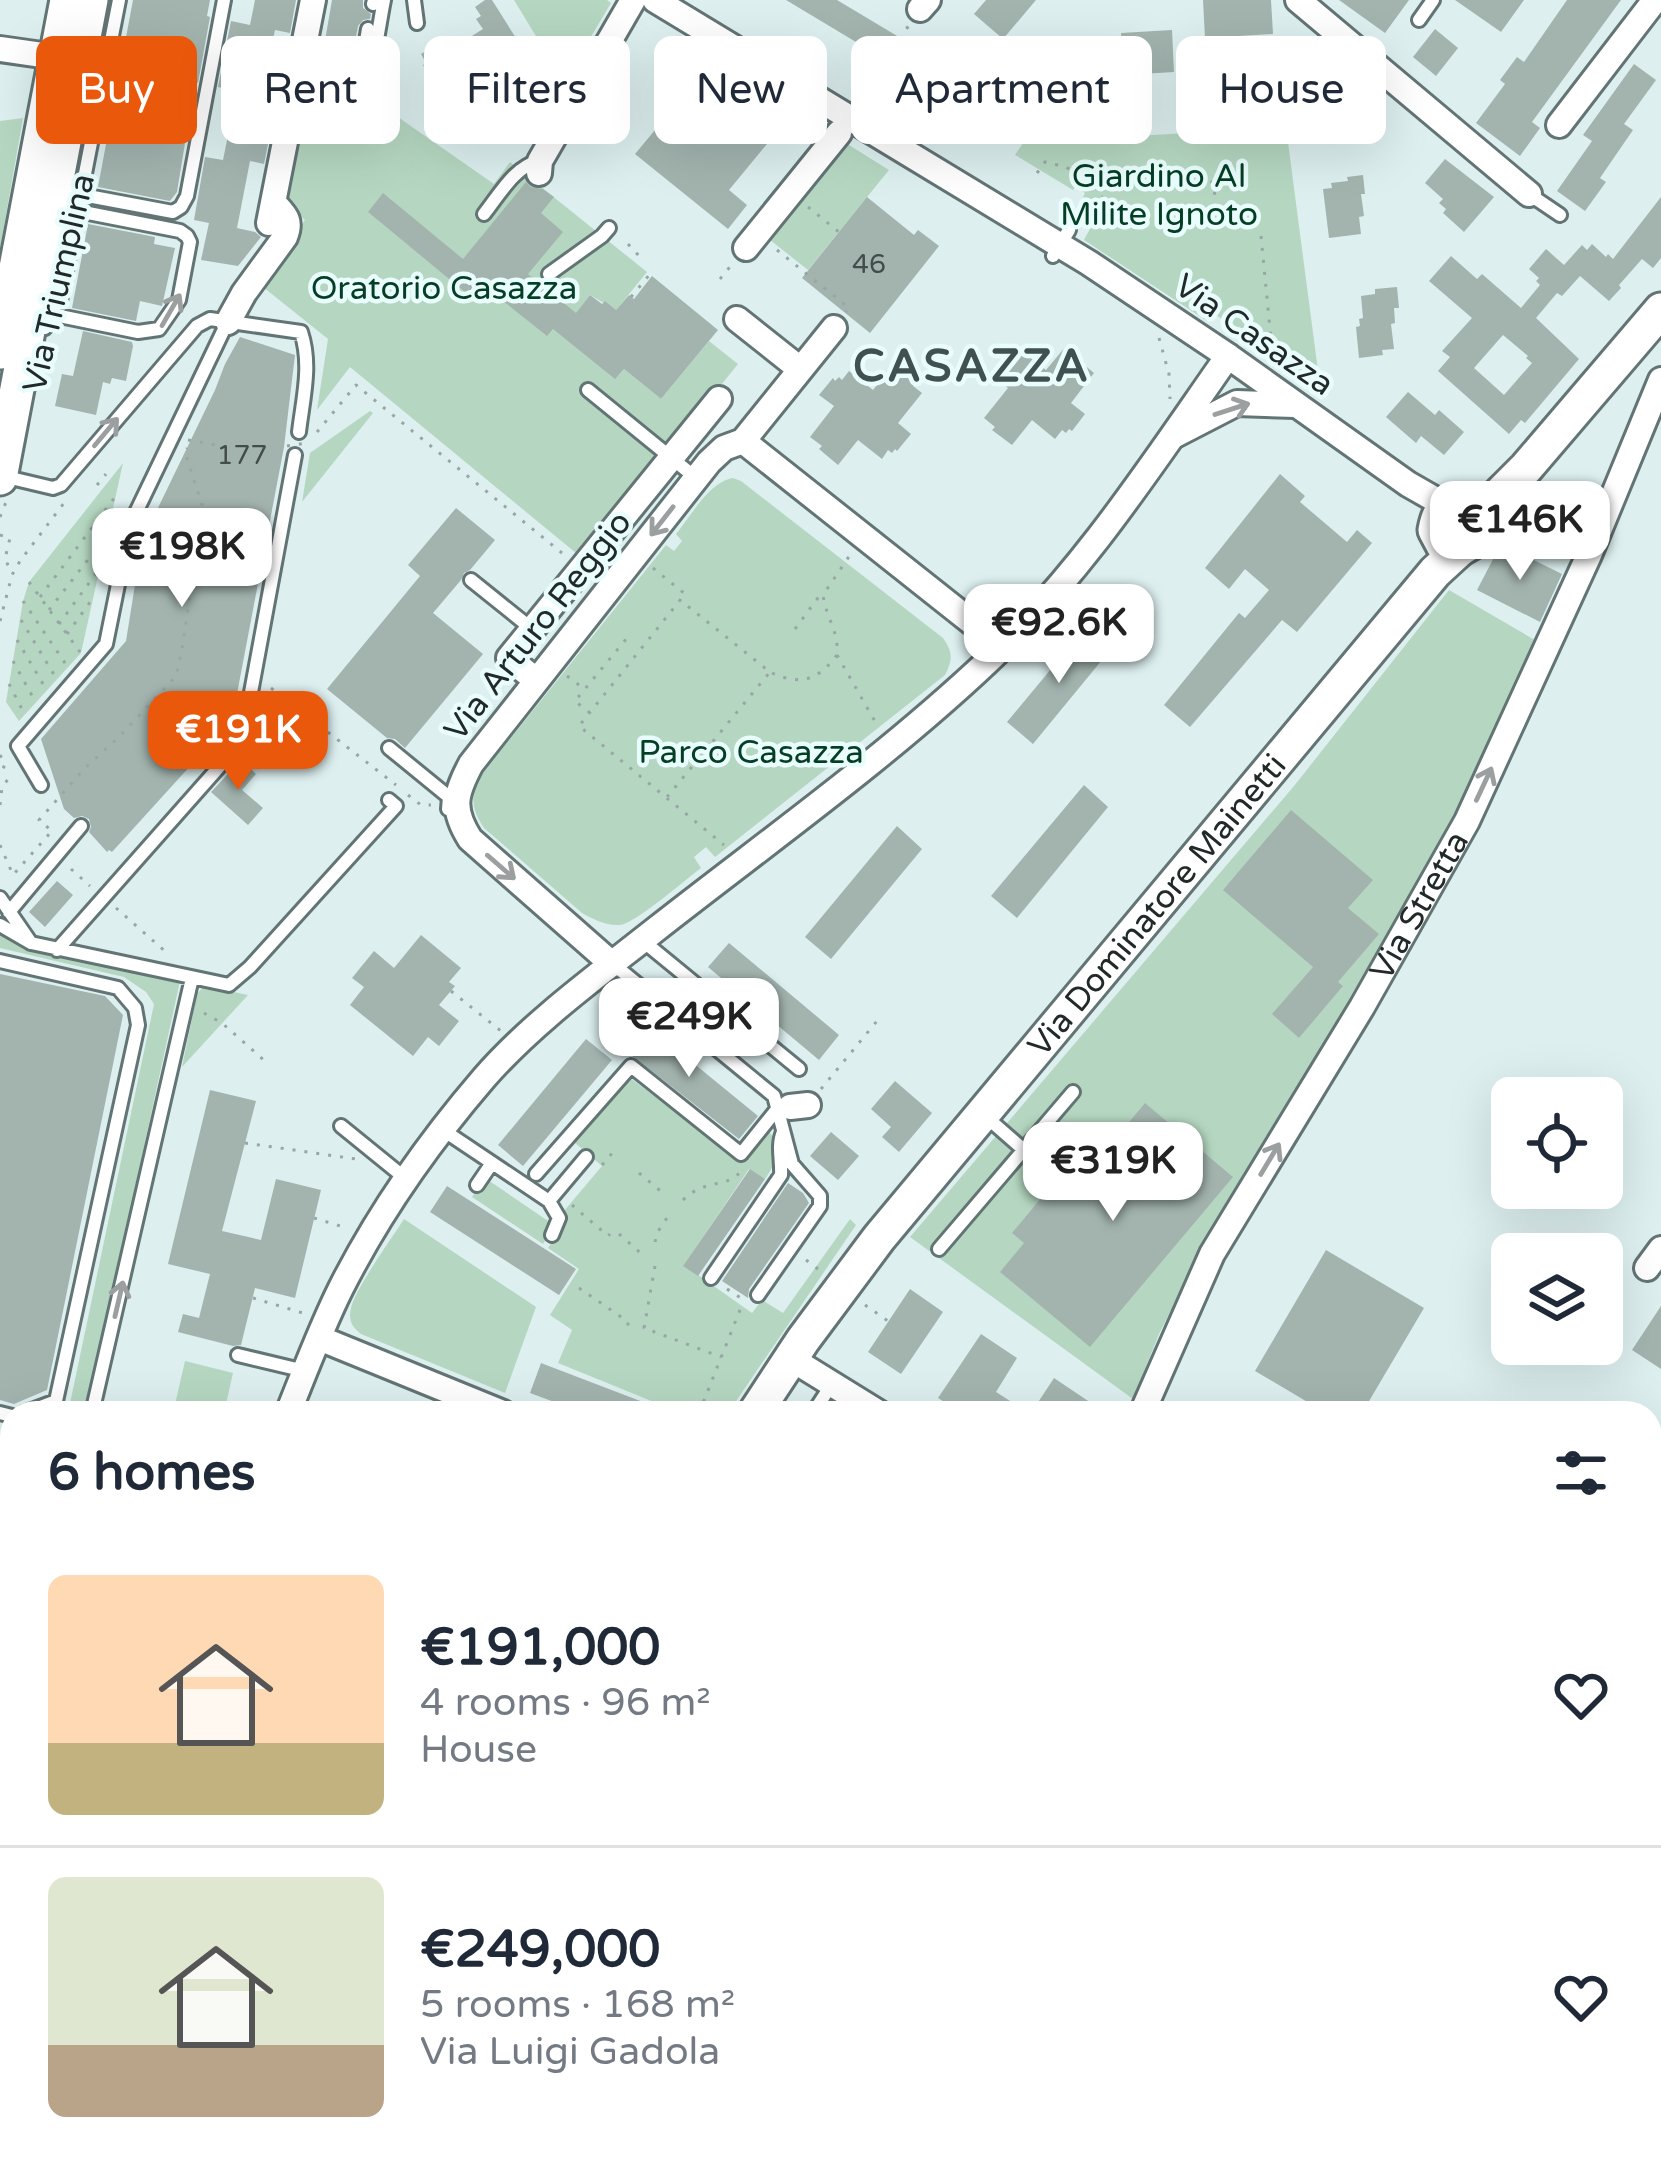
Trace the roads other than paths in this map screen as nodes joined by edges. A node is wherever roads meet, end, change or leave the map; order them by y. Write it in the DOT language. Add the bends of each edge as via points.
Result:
graph roads {
  1 [pos="67,0"];
  2 [pos="91,0"];
  3 [pos="119,0"];
  4 [pos="224,0"];
  5 [pos="313,0"];
  6 [pos="414,0"];
  7 [pos="633,0"];
  8 [pos="655,0"];
  9 [pos="1298,0"];
  10 [pos="1433,0"];
  11 [pos="1655,0"];
  12 [pos="377,1"];
  13 [pos="1419,20"];
  14 [pos="417,23"];
  15 [pos="368,29"];
  16 [pos="74,36"];
  17 [pos="85,36"];
  18 [pos="98,36"];
  19 [pos="306,36"];
  20 [pos="367,36"];
  21 [pos="373,36"];
  22 [pos="0,49"];
  23 [pos="36,57"];
  24 [pos="1554,131"];
  25 [pos="839,133"];
  26 [pos="64,144"];
  27 [pos="75,144"];
  28 [pos="285,144"];
  29 [pos="540,167"];
  30 [pos="1529,194"];
  31 [pos="72,199"];
  32 [pos="484,214"];
  33 [pos="1560,215"];
  34 [pos="608,228"];
  35 [pos="746,248"];
  36 [pos="549,274"];
  37 [pos="1661,310"];
  38 [pos="40,312"];
  39 [pos="737,319"];
  40 [pos="840,321"];
  41 [pos="228,322"];
  42 [pos="22,350"];
  43 [pos="1228,356"];
  44 [pos="800,370"];
  45 [pos="588,390"];
  46 [pos="1660,390"];
  47 [pos="719,399"];
  48 [pos="1297,405"];
  49 [pos="1172,436"];
  50 [pos="303,438"];
  51 [pos="743,441"];
  52 [pos="291,451"];
  53 [pos="671,458"];
  54 [pos="11,462"];
  55 [pos="696,478"];
  56 [pos="1458,528"];
  57 [pos="471,580"];
  58 [pos="532,629"];
  59 [pos="1003,646"];
  60 [pos="532,677"];
  61 [pos="388,748"];
  62 [pos="41,784"];
  63 [pos="389,800"];
  64 [pos="376,814"];
  65 [pos="460,823"];
  66 [pos="81,826"];
  67 [pos="324,878"];
  68 [pos="0,898"];
  69 [pos="9,912"];
  70 [pos="0,925"];
  71 [pos="642,940"];
  72 [pos="31,943"];
  73 [pos="57,950"];
  74 [pos="0,961"];
  75 [pos="613,964"];
  76 [pos="192,978"];
  77 [pos="799,1069"];
  78 [pos="1073,1092"];
  79 [pos="983,1114"];
  80 [pos="788,1118"];
  81 [pos="341,1126"];
  82 [pos="443,1130"];
  83 [pos="1024,1150"];
  84 [pos="586,1157"];
  85 [pos="492,1163"];
  86 [pos="396,1172"];
  87 [pos="536,1174"];
  88 [pos="477,1185"];
  89 [pos="549,1201"];
  90 [pos="552,1235"];
  91 [pos="939,1249"];
  92 [pos="715,1280"];
  93 [pos="758,1295"];
  94 [pos="316,1328"];
  95 [pos="238,1355"];
  96 [pos="790,1358"];
  97 [pos="305,1371"];
  98 [pos="832,1384"];
  99 [pos="56,1401"];
  100 [pos="95,1401"];
  101 [pos="293,1401"];
  102 [pos="477,1401"];
  103 [pos="763,1401"];
  104 [pos="821,1401"];
  105 [pos="860,1401"];
  106 [pos="1147,1401"];
  1 -- 16 [label="street, Via Triumplina"];
  2 -- 17 [label="street, Via Triumplina"];
  3 -- 18 [label="lane, Via Triumplina"];
  4 -- 31 [label="lane" via="181,207"];
  5 -- 19 [label="street"];
  6 -- 14 [label="lane"];
  7 -- 29 [label="street" via="604,75"];
  8 -- 43 [label="street, Via Casazza" via="813,86"];
  9 -- 30 [label="street"];
  10 -- 13 [label="lane"];
  11 -- 24 [label="street"];
  12 -- 21 [label="lane"];
  15 -- 20 [label="lane"];
  22 -- 23 [label="street"];
  25 -- 35 [label="street"];
  26 -- 42 [label="street, Via Triumplina"];
  27 -- 31 [label="street, Via Triumplina"];
  28 -- 41 [label="street" via="271,213 287,217 289,227"];
  29 -- 32 [label="lane" via="520,170"];
  30 -- 33 [label="lane"];
  31 -- 38 [label="street, Via Triumplina"];
  38 -- 31 [label="lane, one-way" via="138,332 160,329 179,301 188,236"];
  34 -- 36 [label="lane"];
  37 -- 56 [label="street" via="1526,468"];
  38 -- 42 [label="street, Via Triumplina"];
  39 -- 44 [label="street"];
  40 -- 44 [label="street, Via Arturo Reggio"];
  41 -- 50 [label="lane" via="301,332"];
  54 -- 41 [label="lane, one-way" via="52,488 62,484 197,326"];
  41 -- 62 [label="lane" via="130,525 106,644 18,746"];
  42 -- 54 [label="street, Via Triumplina"];
  43 -- 48 [label="street, Via Casazza"];
  43 -- 49 [label="street"];
  44 -- 51 [label="street, Via Arturo Reggio"];
  45 -- 53 [label="lane"];
  106 -- 46 [label="street, Via Stretta, one-way" via="1186,1296 1467,821"];
  47 -- 53 [label="street"];
  49 -- 48 [label="street, one-way" via="1237,403"];
  48 -- 56 [label="street, Via Casazza"];
  49 -- 59 [label="street" via="1079,566"];
  51 -- 55 [label="street, Via Arturo Reggio" via="724,448"];
  51 -- 59 [label="street"];
  52 -- 73 [label="lane" via="242,741"];
  53 -- 55 [label="lane"];
  53 -- 58 [label="street"];
  55 -- 65 [label="street, Via Arturo Reggio, one-way" via="471,764 456,804"];
  56 -- 79 [label="street, Via Dominatore Mainetti"];
  57 -- 58 [label="lane"];
  58 -- 60 [label="street" via="509,658"];
  59 -- 71 [label="street" via="898,741"];
  61 -- 65 [label="lane" via="449,797"];
  63 -- 67 [label="lane" via="395,806"];
  64 -- 67 [label="lane"];
  65 -- 75 [label="street, one-way"];
  66 -- 69 [label="lane"];
  67 -- 76 [label="lane" via="224,981"];
  68 -- 69 [label="lane"];
  69 -- 72 [label="lane"];
  70 -- 72 [label="lane"];
  71 -- 75 [label="street"];
  71 -- 77 [label="lane"];
  72 -- 73 [label="lane"];
  73 -- 76 [label="lane"];
  74 -- 99 [label="lane" via="118,988 138,1025"];
  75 -- 80 [label="lane" via="774,1096"];
  75 -- 82 [label="street" via="487,1075"];
  100 -- 76 [label="lane, one-way"];
  78 -- 83 [label="lane"];
  79 -- 83 [label="lane"];
  79 -- 96 [label="street, Via Dominatore Mainetti"];
  80 -- 87 [label="lane" via="740,1154 631,1066"];
  80 -- 92 [label="lane" via="781,1175"];
  80 -- 93 [label="lane" via="792,1164 820,1206"];
  81 -- 86 [label="lane"];
  82 -- 85 [label="lane"];
  82 -- 86 [label="street"];
  83 -- 91 [label="lane"];
  84 -- 89 [label="lane"];
  85 -- 88 [label="lane"];
  85 -- 89 [label="lane"];
  86 -- 94 [label="street"];
  89 -- 90 [label="lane" via="560,1218"];
  94 -- 97 [label="street"];
  94 -- 102 [label="street"];
  95 -- 97 [label="lane"];
  96 -- 98 [label="street"];
  96 -- 103 [label="street, Via Dominatore Mainetti"];
  97 -- 101 [label="street"];
  98 -- 104 [label="lane"];
  98 -- 105 [label="street"];
}
